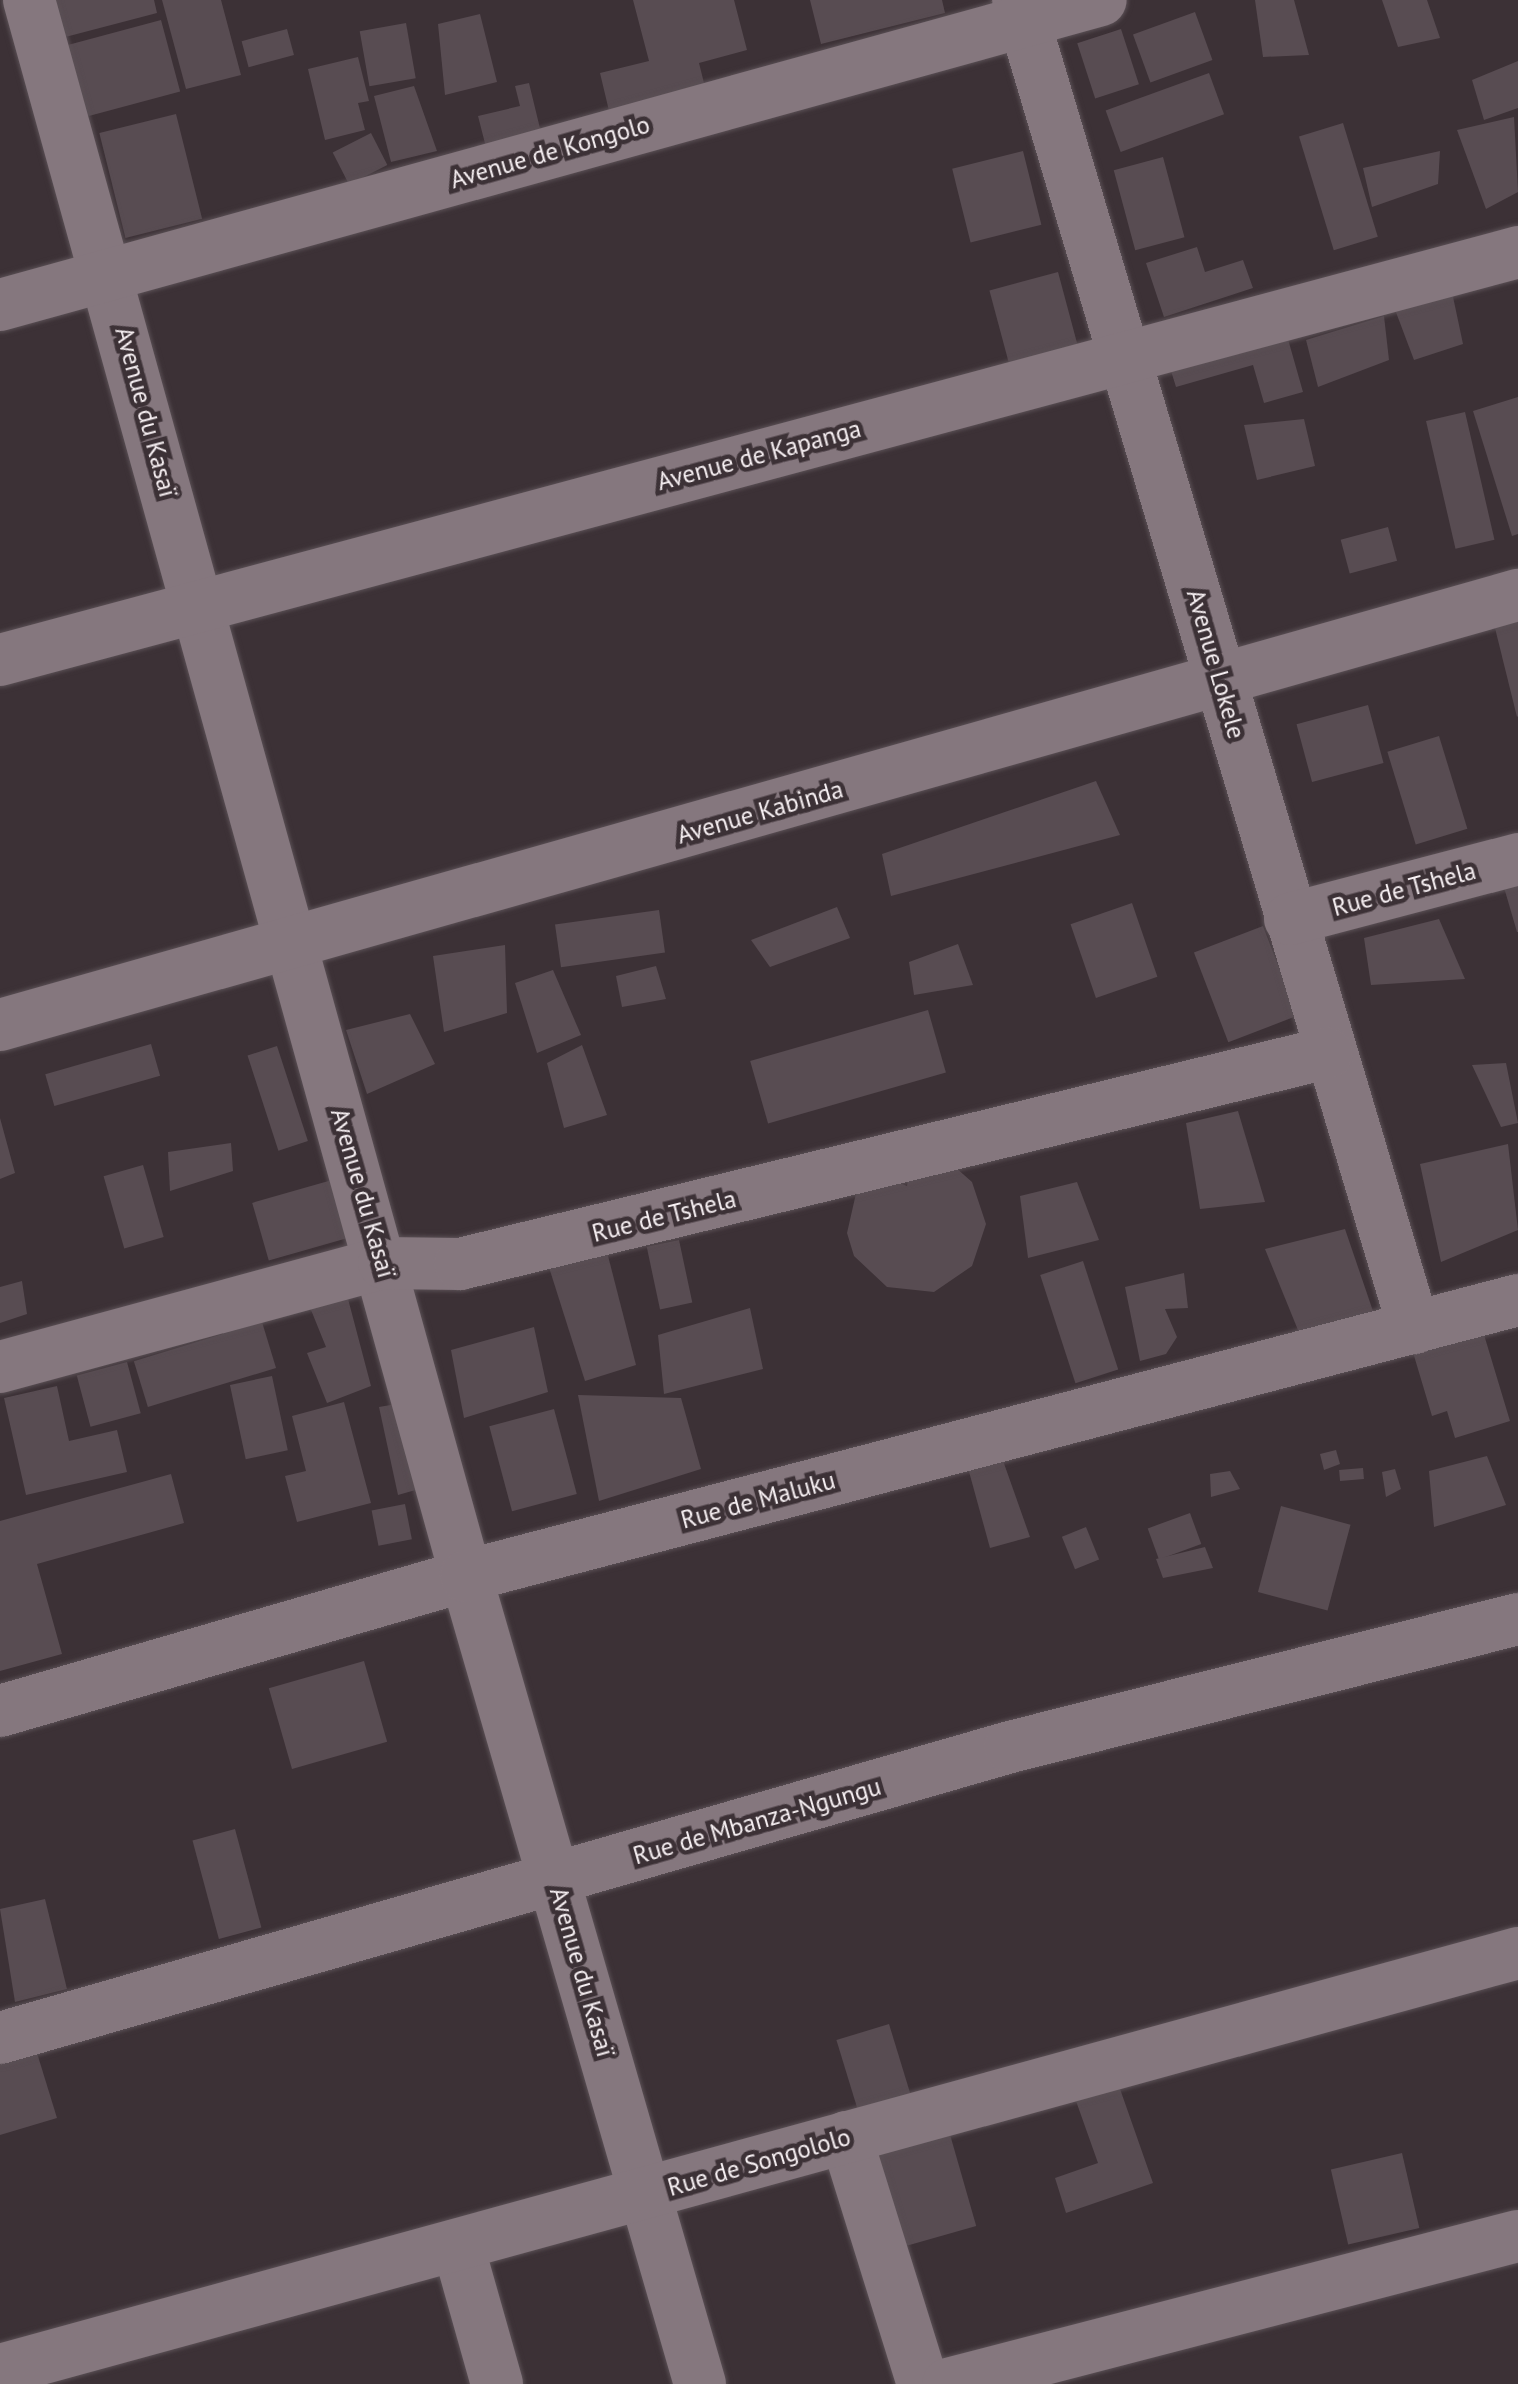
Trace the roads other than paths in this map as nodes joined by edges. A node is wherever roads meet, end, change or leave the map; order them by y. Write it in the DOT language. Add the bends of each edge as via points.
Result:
graph roads {
  1 [pos="29,0"];
  2 [pos="1100,0"];
  3 [pos="1021,10"];
  4 [pos="1518,252"];
  5 [pos="109,275"];
  6 [pos="0,305"];
  7 [pos="1129,355"];
  8 [pos="1518,595"];
  9 [pos="198,606"];
  10 [pos="0,660"];
  11 [pos="1220,684"];
  12 [pos="1518,860"];
  13 [pos="1290,919"];
  14 [pos="289,943"];
  15 [pos="0,1025"];
  16 [pos="1328,1053"];
  17 [pos="384,1262"];
  18 [pos="1518,1300"];
  19 [pos="1414,1328"];
  20 [pos="0,1367"];
  21 [pos="466,1576"];
  22 [pos="1518,1619"];
  23 [pos="0,1711"];
  24 [pos="556,1880"];
  25 [pos="1518,1953"];
  26 [pos="0,2038"];
  27 [pos="846,2137"];
  28 [pos="644,2195"];
  29 [pos="1518,2236"];
  30 [pos="458,2246"];
  31 [pos="0,2370"];
  32 [pos="497,2384"];
  33 [pos="700,2384"];
  34 [pos="923,2384"];
  35 [pos="948,2384"];
  1 -- 5 [label="street, Avenue du Kasaï"];
  2 -- 3 [label="street, Avenue de Kongolo"];
  3 -- 5 [label="street, Avenue de Kongolo"];
  3 -- 7 [label="street, Avenue Lokele"];
  4 -- 7 [label="street, Avenue de Kapanga"];
  5 -- 6 [label="street, Avenue de Kongolo"];
  5 -- 9 [label="street, Avenue du Kasaï"];
  7 -- 9 [label="street, Avenue de Kapanga"];
  7 -- 11 [label="street, Avenue Lokele"];
  8 -- 11 [label="street, Avenue Kabinda"];
  9 -- 10 [label="street, Avenue de Kapanga"];
  9 -- 14 [label="street, Avenue du Kasaï"];
  11 -- 13 [label="street, Avenue Lokele"];
  11 -- 14 [label="street, Avenue Kabinda"];
  12 -- 13 [label="street, Rue de Tshela"];
  13 -- 16 [label="street, Avenue Lokele"];
  14 -- 15 [label="street, Avenue Kabinda"];
  14 -- 17 [label="street, Avenue du Kasaï"];
  16 -- 17 [label="street, Rue de Tshela" via="478,1260"];
  16 -- 19 [label="street, Avenue Lokele"];
  17 -- 20 [label="street, Rue de Tshela"];
  17 -- 21 [label="street, Avenue du Kasaï"];
  18 -- 19 [label="street, Rue de Maluku"];
  19 -- 21 [label="street, Rue de Maluku"];
  21 -- 23 [label="street, Rue de Maluku"];
  21 -- 24 [label="street, Avenue du Kasaï"];
  22 -- 24 [label="street, Rue de Mbanza-Ngungu" via="1010,1748"];
  24 -- 26 [label="street, Rue de Mbanza-Ngungu"];
  24 -- 28 [label="street, Avenue du Kasaï"];
  25 -- 27 [label="street, Rue de Songololo"];
  27 -- 28 [label="street, Rue de Songololo"];
  27 -- 34 [label="street"];
  28 -- 30 [label="street, Rue de Songololo"];
  28 -- 33 [label="street, Avenue du Kasaï"];
  29 -- 35 [label="street"];
  30 -- 31 [label="street, Rue de Songololo"];
  30 -- 32 [label="street"];
}
